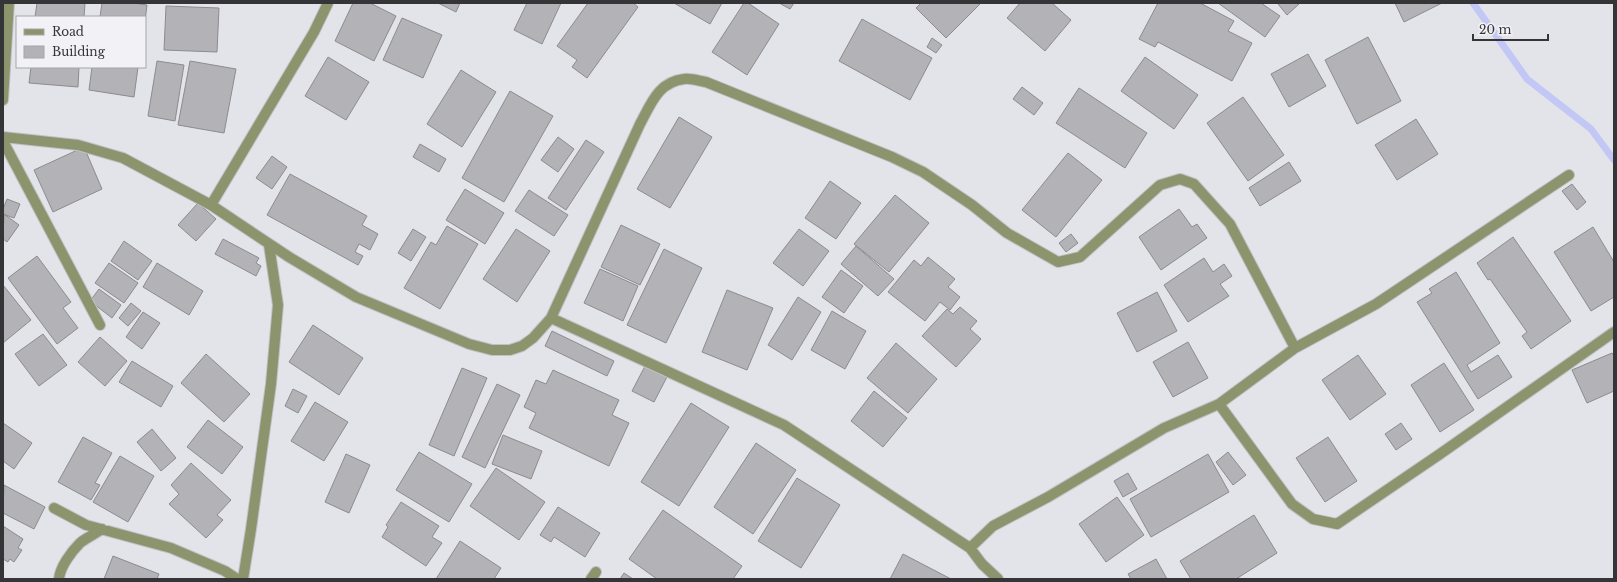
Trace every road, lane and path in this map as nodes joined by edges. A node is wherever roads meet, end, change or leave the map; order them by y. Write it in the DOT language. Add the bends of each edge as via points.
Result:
graph roads {
  1 [pos="9,3"];
  2 [pos="328,3"];
  3 [pos="3,100"];
  4 [pos="3,137"];
  5 [pos="3,141"];
  6 [pos="1569,175"];
  7 [pos="211,205"];
  8 [pos="269,244"];
  9 [pos="551,318"];
  10 [pos="100,325"];
  11 [pos="1614,332"];
  12 [pos="1295,348"];
  13 [pos="1219,404"];
  14 [pos="54,508"];
  15 [pos="102,529"];
  16 [pos="970,548"];
  17 [pos="59,579"];
  18 [pos="237,579"];
  19 [pos="242,579"];
  20 [pos="998,579"];
  1 -- 3 [label="street"];
  2 -- 7 [label="street" via="314,32"];
  4 -- 7 [label="street" via="78,145 123,158"];
  5 -- 10 [label="street"];
  6 -- 12 [label="street" via="1376,304"];
  7 -- 8 [label="street"];
  8 -- 9 [label="street" via="356,297 469,344 492,350 510,350 522,346 533,338"];
  8 -- 19 [label="street" via="278,305 251,529"];
  9 -- 12 [label="street" via="640,124 656,95 664,85 684,79 706,82 923,172 972,205 1007,234 1058,262 1080,257 1160,185 1180,179 1194,184 1230,224"];
  9 -- 16 [label="street" via="784,426"];
  11 -- 13 [label="street" via="1337,524 1314,519 1292,504"];
  12 -- 13 [label="street"];
  13 -- 16 [label="street" via="1164,428 993,526"];
  14 -- 15 [label="street" via="86,525"];
  15 -- 17 [label="street" via="81,542 67,560"];
  15 -- 18 [label="street" via="171,548 225,571"];
  16 -- 20 [label="street"];
}
